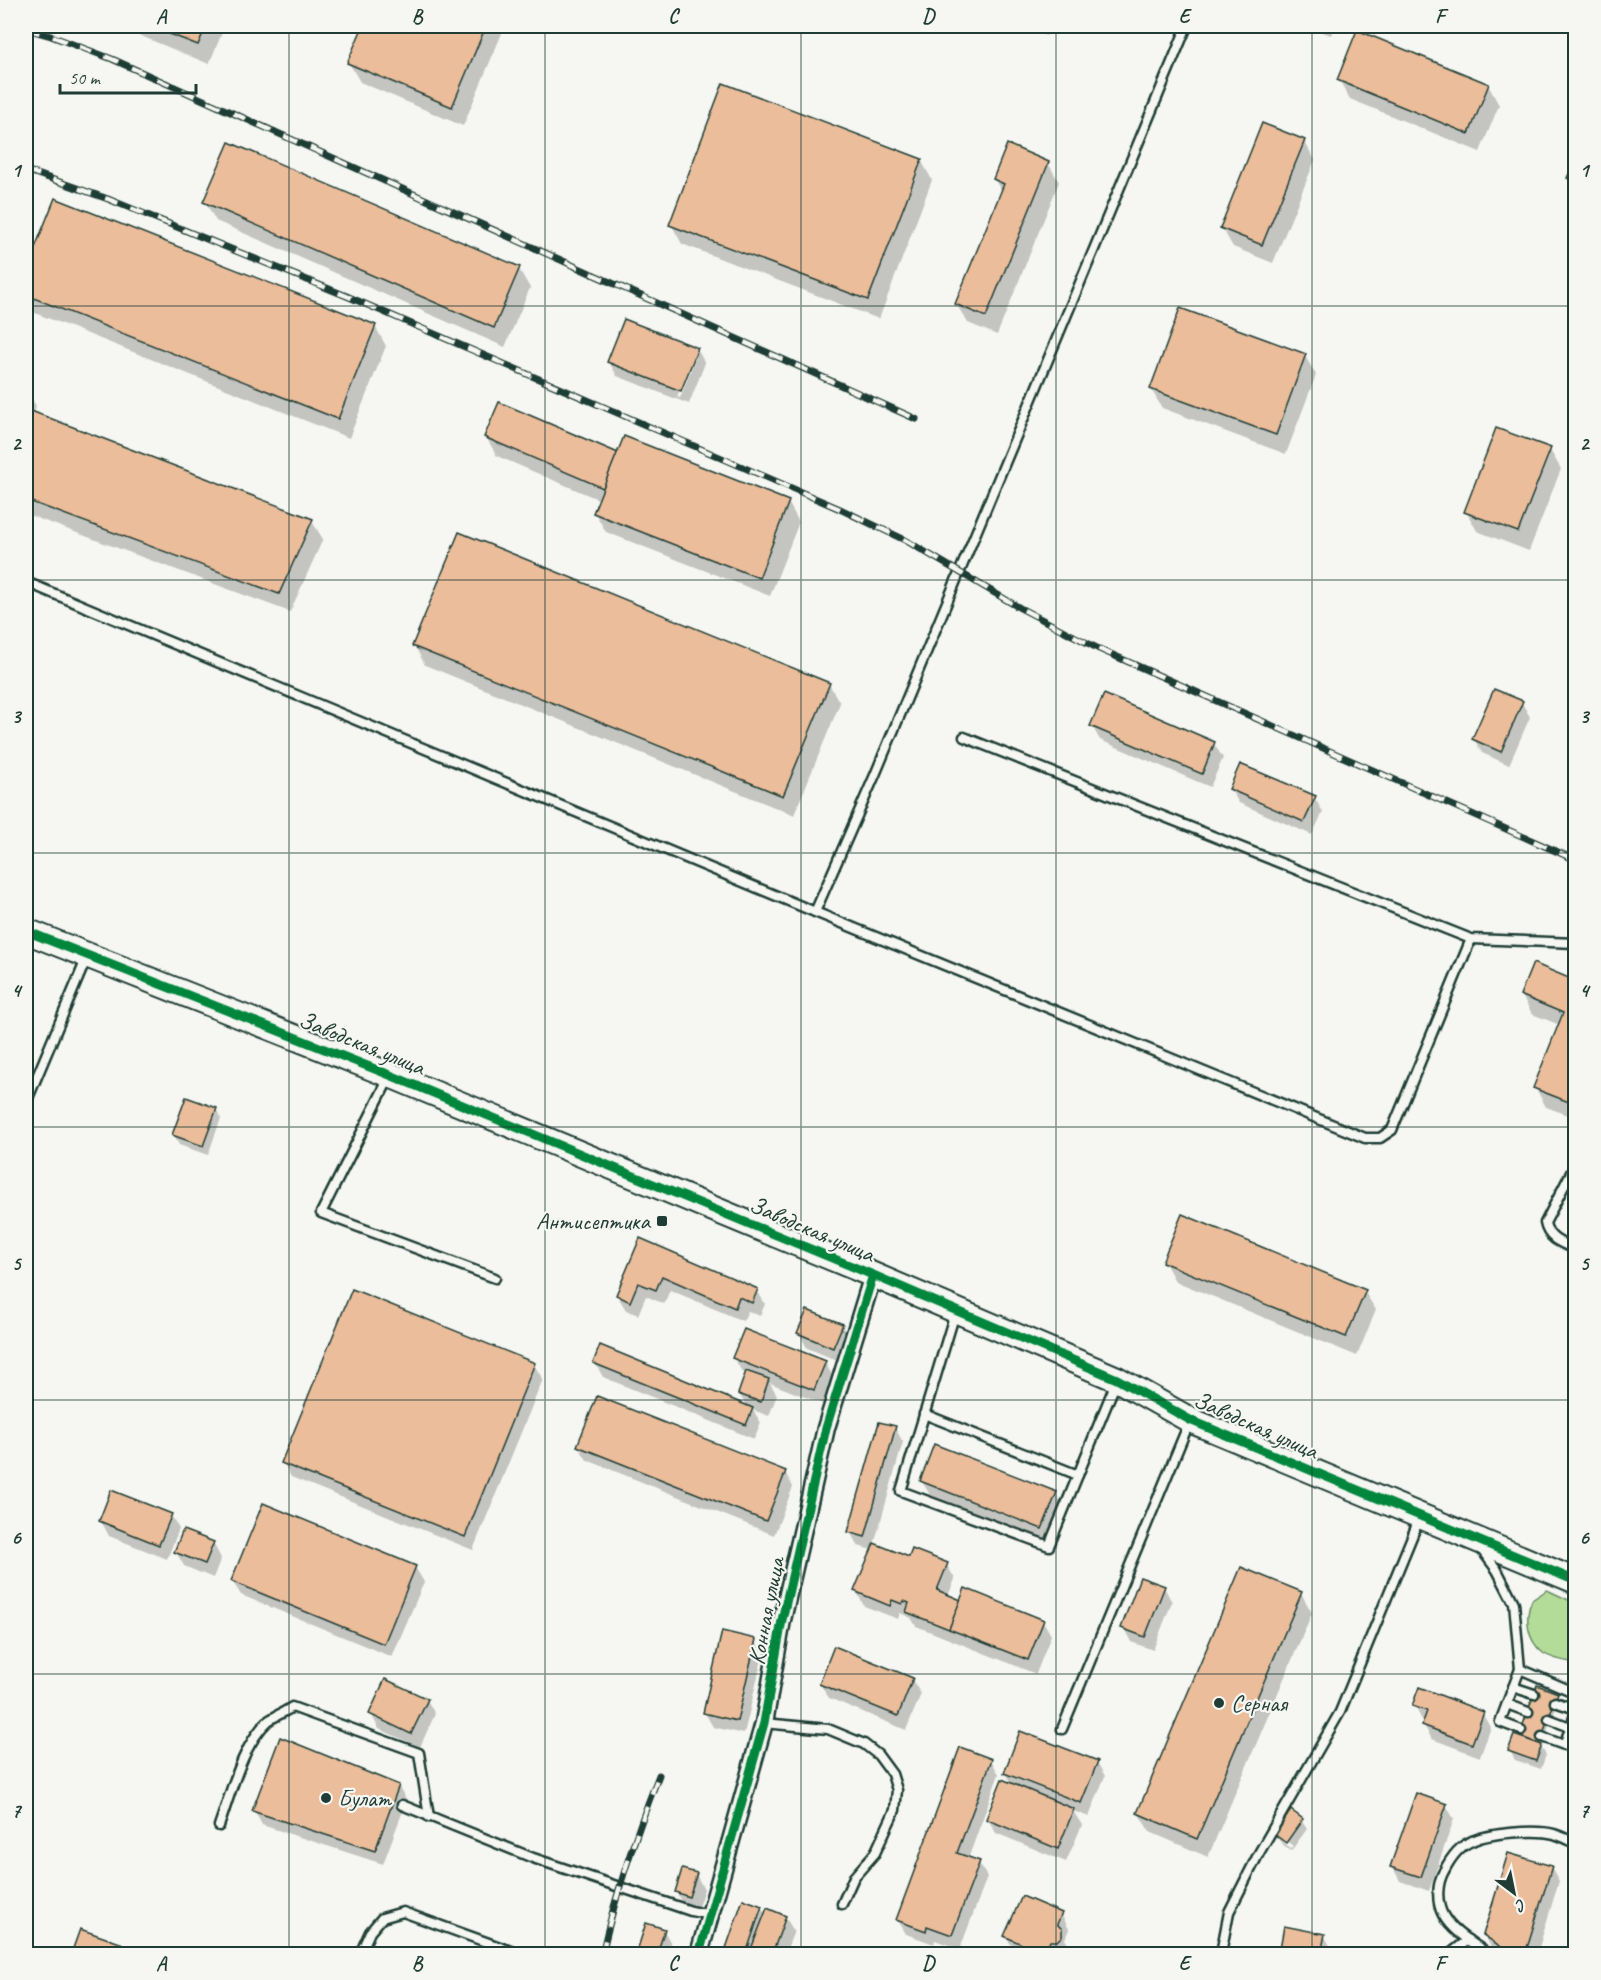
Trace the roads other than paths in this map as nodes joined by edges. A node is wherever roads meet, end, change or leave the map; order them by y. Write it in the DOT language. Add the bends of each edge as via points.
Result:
graph roads {
  1 [pos="1187,26"];
  2 [pos="26,582"];
  3 [pos="964,736"];
  4 [pos="815,912"];
  5 [pos="26,930"];
  6 [pos="1471,939"];
  7 [pos="1575,943"];
  8 [pos="87,956"];
  9 [pos="390,1075"];
  10 [pos="26,1103"];
  11 [pos="1575,1163"];
  12 [pos="1575,1249"];
  13 [pos="873,1275"];
  14 [pos="495,1278"];
  15 [pos="956,1310"];
  16 [pos="1118,1379"];
  17 [pos="924,1414"];
  18 [pos="1190,1419"];
  19 [pos="1078,1475"];
  20 [pos="1420,1517"];
  21 [pos="1474,1540"];
  22 [pos="1575,1581"];
  23 [pos="1520,1669"];
  24 [pos="1513,1687"];
  25 [pos="1575,1693"];
  26 [pos="1534,1694"];
  27 [pos="1555,1702"];
  28 [pos="1507,1704"];
  29 [pos="1575,1711"];
  30 [pos="1528,1712"];
  31 [pos="1549,1719"];
  32 [pos="764,1724"];
  33 [pos="1570,1727"];
  34 [pos="1062,1730"];
  35 [pos="1521,1730"];
  36 [pos="1542,1737"];
  37 [pos="402,1805"];
  38 [pos="429,1817"];
  39 [pos="219,1826"];
  40 [pos="1575,1843"];
  41 [pos="842,1904"];
  42 [pos="711,1915"];
  43 [pos="1468,1940"];
  44 [pos="360,1954"];
  45 [pos="519,1954"];
  46 [pos="699,1954"];
  47 [pos="1219,1954"];
  48 [pos="1449,1954"];
  49 [pos="1488,1954"];
  1 -- 4 [label="lane"];
  2 -- 4 [label="lane"];
  3 -- 6 [label="lane"];
  4 -- 6 [label="lane" via="1365,1138 1380,1138 1392,1130"];
  5 -- 8 [label="street, Заводская улица"];
  6 -- 7 [label="lane"];
  8 -- 9 [label="street, Заводская улица"];
  8 -- 10 [label="lane"];
  9 -- 13 [label="street, Заводская улица"];
  9 -- 14 [label="lane" via="321,1213"];
  11 -- 12 [label="lane" via="1545,1223 1553,1239"];
  13 -- 15 [label="street, Заводская улица"];
  13 -- 32 [label="street, Конная улица" via="826,1428 782,1620"];
  15 -- 16 [label="street, Заводская улица"];
  15 -- 17 [label="lane"];
  16 -- 18 [label="street, Заводская улица"];
  16 -- 19 [label="lane"];
  17 -- 19 [label="lane"];
  17 -- 19 [label="lane" via="901,1491 1049,1546"];
  18 -- 20 [label="street, Заводская улица"];
  18 -- 34 [label="lane"];
  20 -- 21 [label="street, Заводская улица"];
  20 -- 47 [label="lane" via="1340,1712 1228,1912"];
  21 -- 22 [label="street, Заводская улица"];
  21 -- 23 [label="lane" via="1497,1570 1514,1603"];
  23 -- 24 [label="lane"];
  23 -- 25 [label="lane"];
  24 -- 26 [label="lane"];
  24 -- 28 [label="lane"];
  27 -- 29 [label="lane"];
  28 -- 30 [label="lane"];
  28 -- 35 [label="lane" via="1500,1722"];
  29 -- 33 [label="lane"];
  31 -- 33 [label="lane"];
  32 -- 41 [label="lane" via="828,1729 864,1743 892,1774 897,1790 895,1810 875,1853 855,1876"];
  32 -- 42 [label="street, Конная улица"];
  33 -- 36 [label="lane" via="1564,1745"];
  37 -- 38 [label="lane"];
  38 -- 39 [label="lane" via="419,1753 292,1707 269,1721 252,1741"];
  38 -- 42 [label="lane" via="533,1858"];
  40 -- 43 [label="lane" via="1552,1833 1518,1832 1472,1840 1460,1849 1440,1877 1438,1899 1451,1927"];
  42 -- 46 [label="street, Конная улица"];
  43 -- 48 [label="lane"];
  43 -- 49 [label="lane"];
  44 -- 45 [label="lane" via="382,1918 403,1912"];
}
